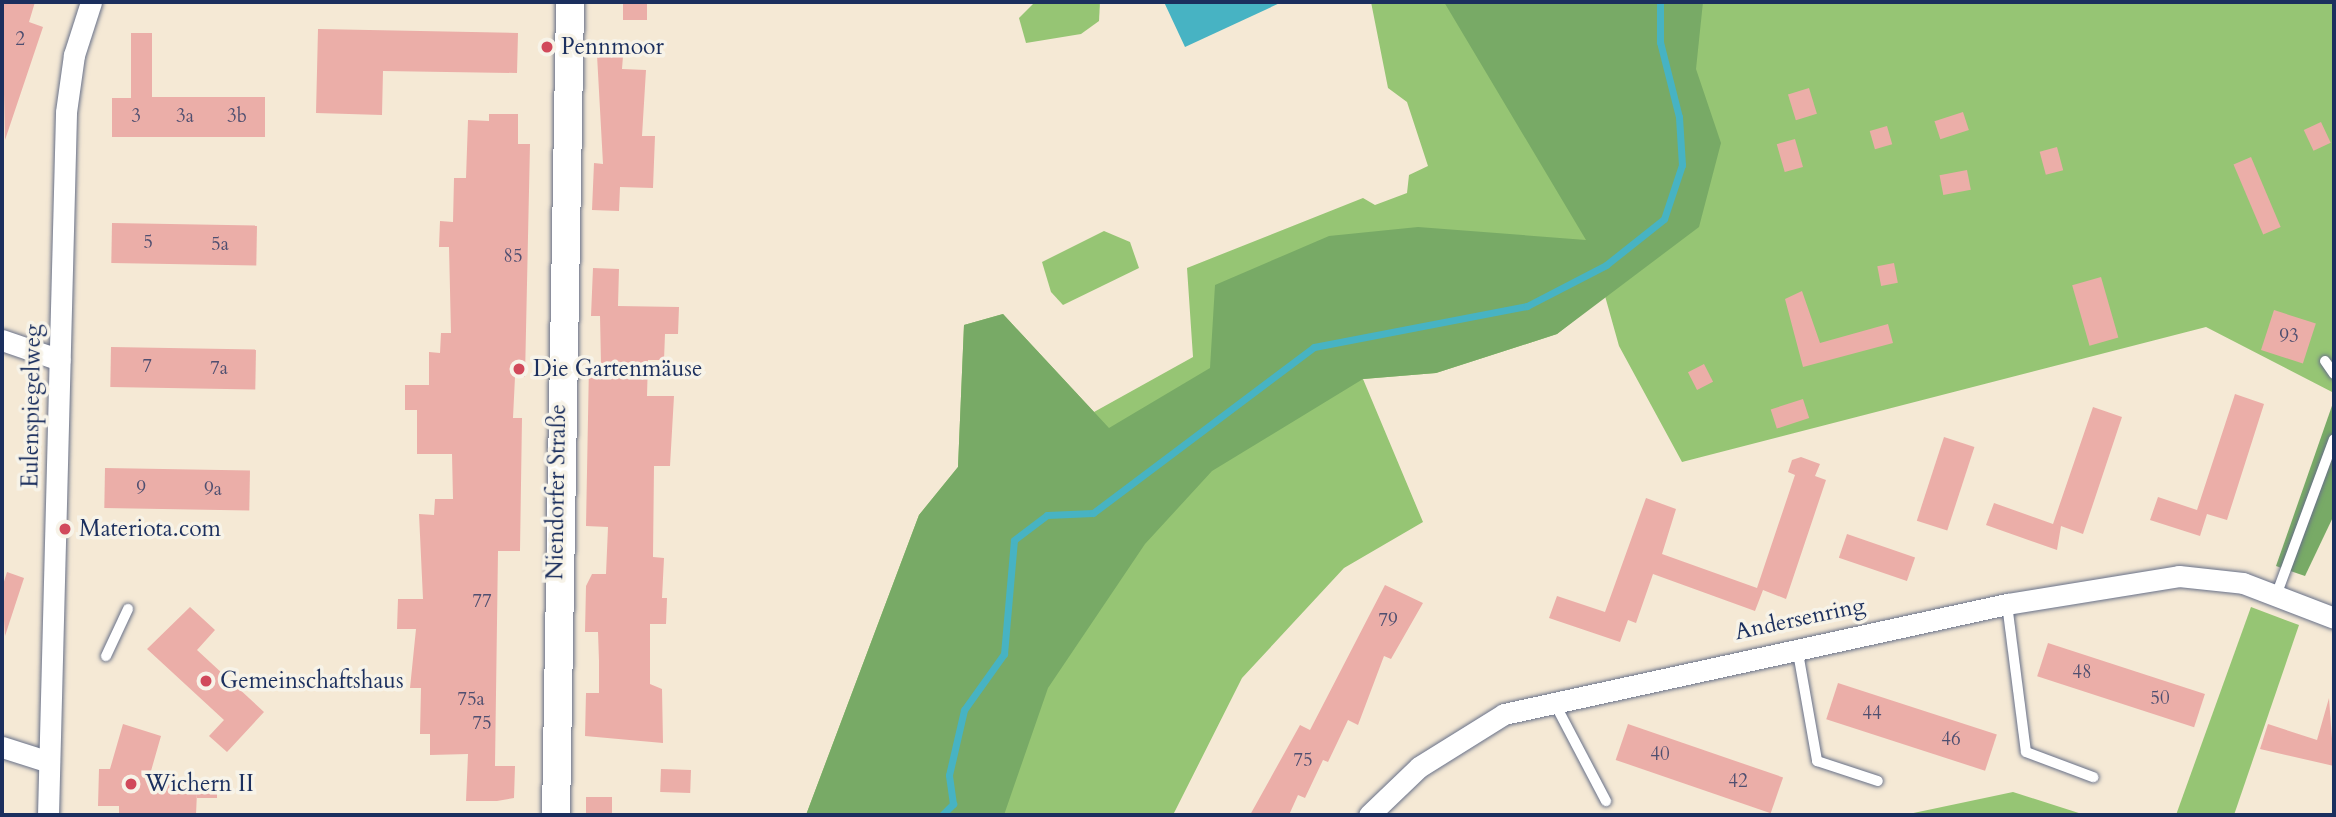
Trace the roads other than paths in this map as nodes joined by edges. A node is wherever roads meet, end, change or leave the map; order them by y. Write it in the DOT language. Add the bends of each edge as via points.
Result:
graph roads {
  1 [pos="91,2"];
  2 [pos="570,2"];
  3 [pos="2,340"];
  4 [pos="60,359"];
  5 [pos="2325,361"];
  6 [pos="2334,374"];
  7 [pos="2334,439"];
  8 [pos="2277,593"];
  9 [pos="2007,604"];
  10 [pos="128,610"];
  11 [pos="2334,618"];
  12 [pos="1797,647"];
  13 [pos="106,656"];
  14 [pos="1552,699"];
  15 [pos="2,747"];
  16 [pos="49,762"];
  17 [pos="2093,777"];
  18 [pos="1878,781"];
  19 [pos="1606,802"];
  20 [pos="48,815"];
  21 [pos="556,815"];
  22 [pos="1369,815"];
  1 -- 4 [label="street, Eulenspiegelweg" via="74,55 66,112"];
  2 -- 21 [label="main road, Niendorfer Straße"];
  3 -- 4 [label="street"];
  4 -- 16 [label="street, Eulenspiegelweg"];
  5 -- 6 [label="lane"];
  7 -- 8 [label="lane"];
  8 -- 9 [label="street, Andersenring" via="2179,576"];
  8 -- 11 [label="street, Andersenring"];
  9 -- 12 [label="street, Andersenring"];
  9 -- 17 [label="lane" via="2026,752"];
  10 -- 13 [label="lane"];
  12 -- 14 [label="street, Andersenring"];
  12 -- 18 [label="lane" via="1817,761"];
  14 -- 19 [label="lane"];
  14 -- 22 [label="street, Andersenring" via="1504,714 1430,760"];
  15 -- 16 [label="street"];
  16 -- 20 [label="street, Eulenspiegelweg"];
}
